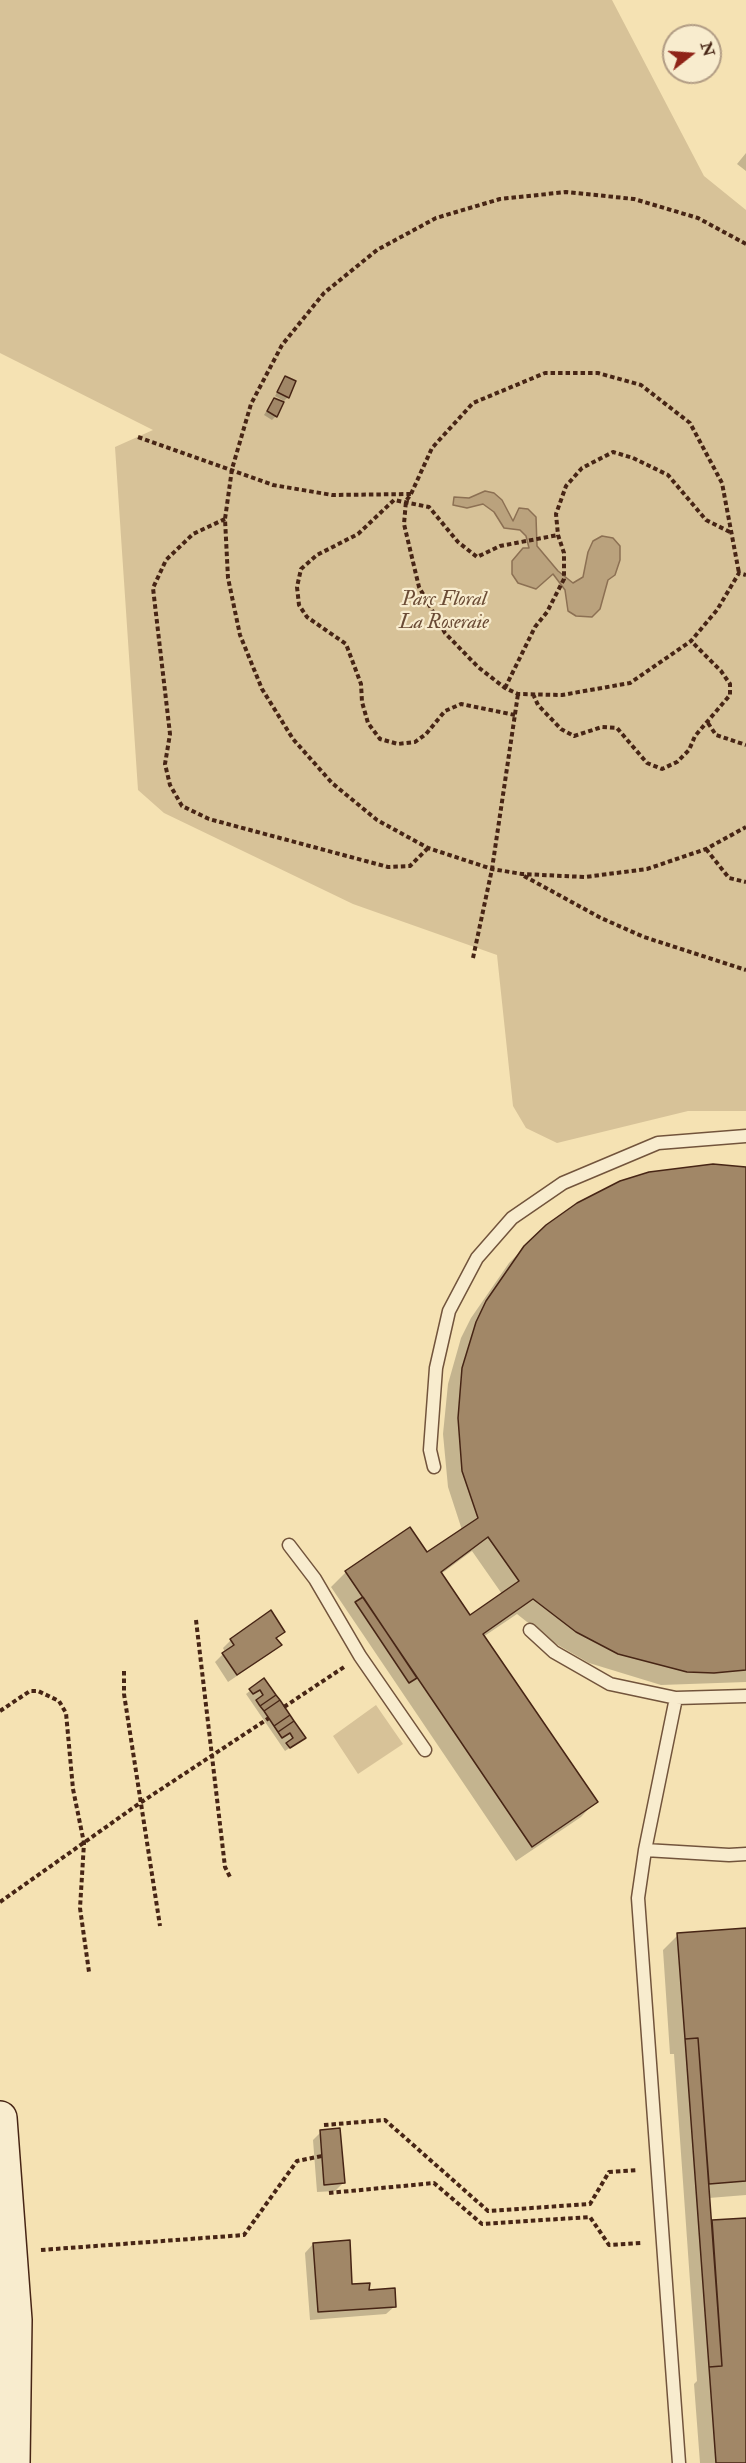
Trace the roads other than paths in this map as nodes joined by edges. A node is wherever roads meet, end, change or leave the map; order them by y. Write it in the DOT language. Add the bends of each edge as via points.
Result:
graph roads {
  1 [pos="746,1136"];
  2 [pos="434,1467"];
  3 [pos="289,1545"];
  4 [pos="530,1630"];
  5 [pos="746,1696"];
  6 [pos="676,1698"];
  7 [pos="425,1750"];
  8 [pos="645,1850"];
  9 [pos="746,1854"];
  10 [pos="0,2118"];
  11 [pos="13,2463"];
  12 [pos="680,2463"];
  1 -- 2 [label="lane" via="658,1143 563,1183 512,1218 477,1258 449,1311 436,1368 430,1450"];
  3 -- 7 [label="lane"];
  4 -- 6 [label="lane" via="554,1652 610,1684"];
  5 -- 6 [label="lane"];
  6 -- 8 [label="lane"];
  8 -- 9 [label="lane"];
  8 -- 12 [label="lane" via="638,1898"];
  10 -- 11 [label="street" via="15,2320"];
}
